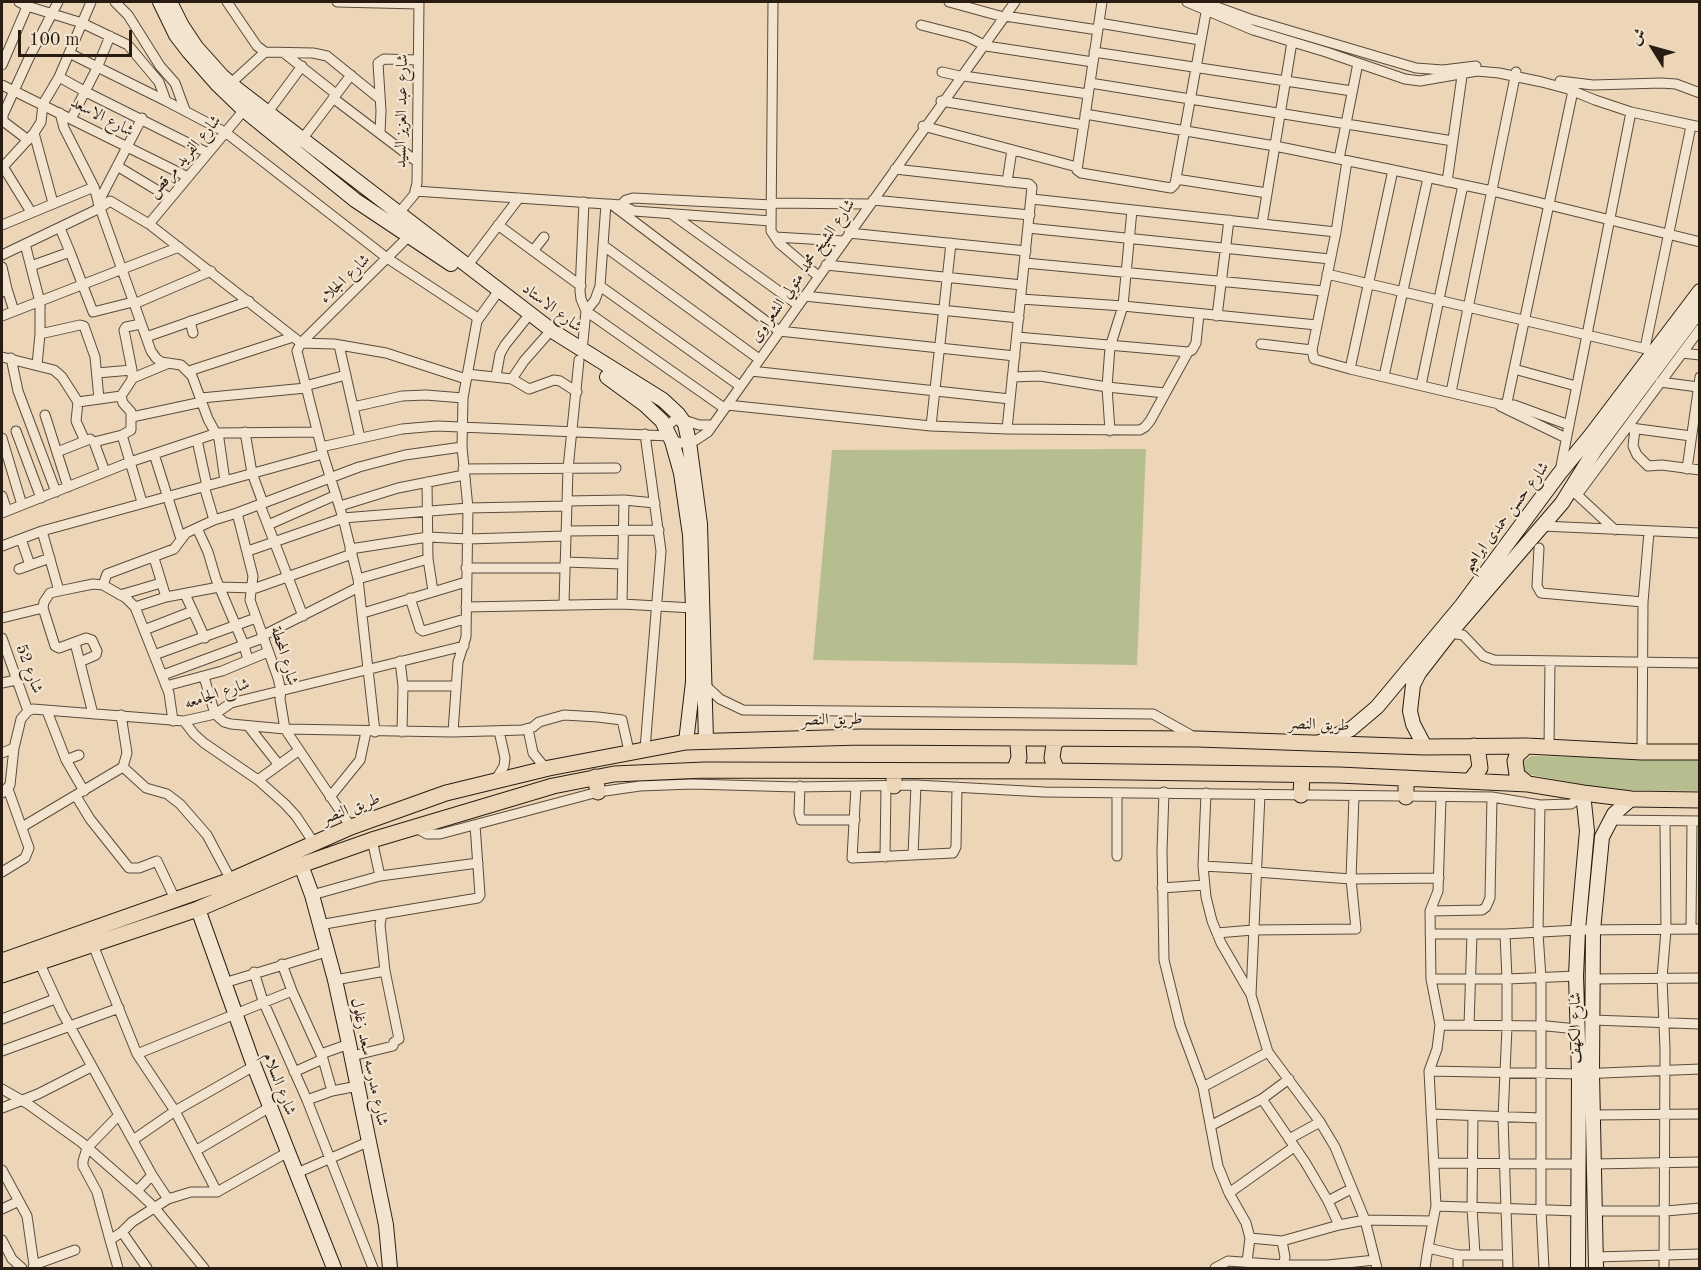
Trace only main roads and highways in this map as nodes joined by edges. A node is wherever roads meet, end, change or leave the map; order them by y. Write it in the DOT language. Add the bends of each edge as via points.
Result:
graph roads {
  1 [pos="169,2"];
  2 [pos="1700,291"];
  3 [pos="1700,309"];
  4 [pos="581,355"];
  5 [pos="1528,515"];
  6 [pos="1542,526"];
  7 [pos="1466,608"];
  8 [pos="1015,738"];
  9 [pos="1059,739"];
  10 [pos="706,741"];
  11 [pos="686,742"];
  12 [pos="1320,742"];
  13 [pos="1474,746"];
  14 [pos="1527,746"];
  15 [pos="1425,747"];
  16 [pos="1700,753"];
  17 [pos="1014,771"];
  18 [pos="1057,771"];
  19 [pos="1302,775"];
  20 [pos="595,777"];
  21 [pos="1406,778"];
  22 [pos="1470,781"];
  23 [pos="1528,784"];
  24 [pos="480,785"];
  25 [pos="598,792"];
  26 [pos="446,793"];
  27 [pos="1582,793"];
  28 [pos="1301,795"];
  29 [pos="1406,797"];
  30 [pos="1631,798"];
  31 [pos="1700,800"];
  32 [pos="483,807"];
  33 [pos="453,815"];
  34 [pos="301,865"];
  35 [pos="198,909"];
  36 [pos="2,961"];
  37 [pos="2,975"];
  38 [pos="1585,1074"];
  39 [pos="1596,1263"];
  40 [pos="386,1267"];
  41 [pos="334,1269"];
  42 [pos="1578,1269"];
  1 -- 4 [label="main road, شارع الاستاد" via="196,47 230,84"];
  1 -- 4 [label="main road, شارع الاستاد" via="177,35 244,110 355,200 495,296 546,336"];
  2 -- 5 [label="main road, شارع حسن حمدى ابراهيم" via="1650,349 1591,435"];
  3 -- 6 [label="main road, شارع حسن حمدى ابراهيم" via="1595,450 1574,492"];
  4 -- 10 [label="main road, شارع الاستاد" via="663,400 681,418 690,442 702,543"];
  4 -- 11 [label="main road, شارع الاستاد" via="657,416 678,457 692,555 693,682"];
  5 -- 6 [label="main road" via="1534,526"];
  5 -- 7 [label="main road, شارع حسن حمدى ابراهيم"];
  6 -- 7 [label="main road, شارع حسن حمدى ابراهيم"];
  7 -- 12 [label="main road, شارع حسن حمدى ابراهيم" via="1372,713 1351,729"];
  7 -- 15 [label="main road, شارع حسن حمدى ابراهيم" via="1419,673 1410,698 1413,724"];
  8 -- 9 [label="main road, طريق النصر"];
  8 -- 10 [label="main road, طريق النصر"];
  8 -- 17 [label="main road" via="1019,751"];
  9 -- 12 [label="main road, طريق النصر"];
  9 -- 18 [label="main road" via="1052,758"];
  10 -- 11 [label="main road, طريق النصر"];
  11 -- 24 [label="main road, طريق النصر"];
  12 -- 15 [label="main road, طريق النصر"];
  13 -- 14 [label="main road, طريق النصر"];
  13 -- 15 [label="main road, طريق النصر"];
  13 -- 22 [label="main road" via="1480,768"];
  14 -- 16 [label="main road, طريق النصر"];
  14 -- 23 [label="main road" via="1517,755 1515,768"];
  17 -- 18 [label="main road"];
  17 -- 20 [label="main road" via="891,781 705,770"];
  18 -- 19 [label="main road"];
  19 -- 21 [label="main road"];
  19 -- 28 [label="main road"];
  20 -- 25 [label="main road"];
  20 -- 32 [label="main road"];
  21 -- 22 [label="main road"];
  21 -- 29 [label="main road"];
  22 -- 23 [label="main road"];
  23 -- 27 [label="main road"];
  24 -- 26 [label="main road, طريق النصر"];
  24 -- 32 [label="main road" via="476,796"];
  26 -- 33 [label="main road" via="458,804"];
  26 -- 36 [label="main road, طريق النصر" via="351,827 231,880"];
  27 -- 30 [label="main road"];
  27 -- 38 [label="main road, شارع الكهف" via="1587,831 1576,976 1577,1029"];
  30 -- 31 [label="main road"];
  30 -- 38 [label="main road, شارع الكهف" via="1610,820 1600,846 1593,930 1593,1020"];
  32 -- 33 [label="main road"];
  33 -- 34 [label="main road"];
  34 -- 35 [label="main road"];
  34 -- 40 [label="main road, شارع مدرسه سعد زغلول" via="335,980 370,1141 387,1225"];
  35 -- 37 [label="main road"];
  35 -- 41 [label="main road, شارع السلام" via="254,1066"];
  38 -- 39 [label="main road, شارع الكهف" via="1593,1115"];
  38 -- 42 [label="main road, شارع الكهف"];
}
